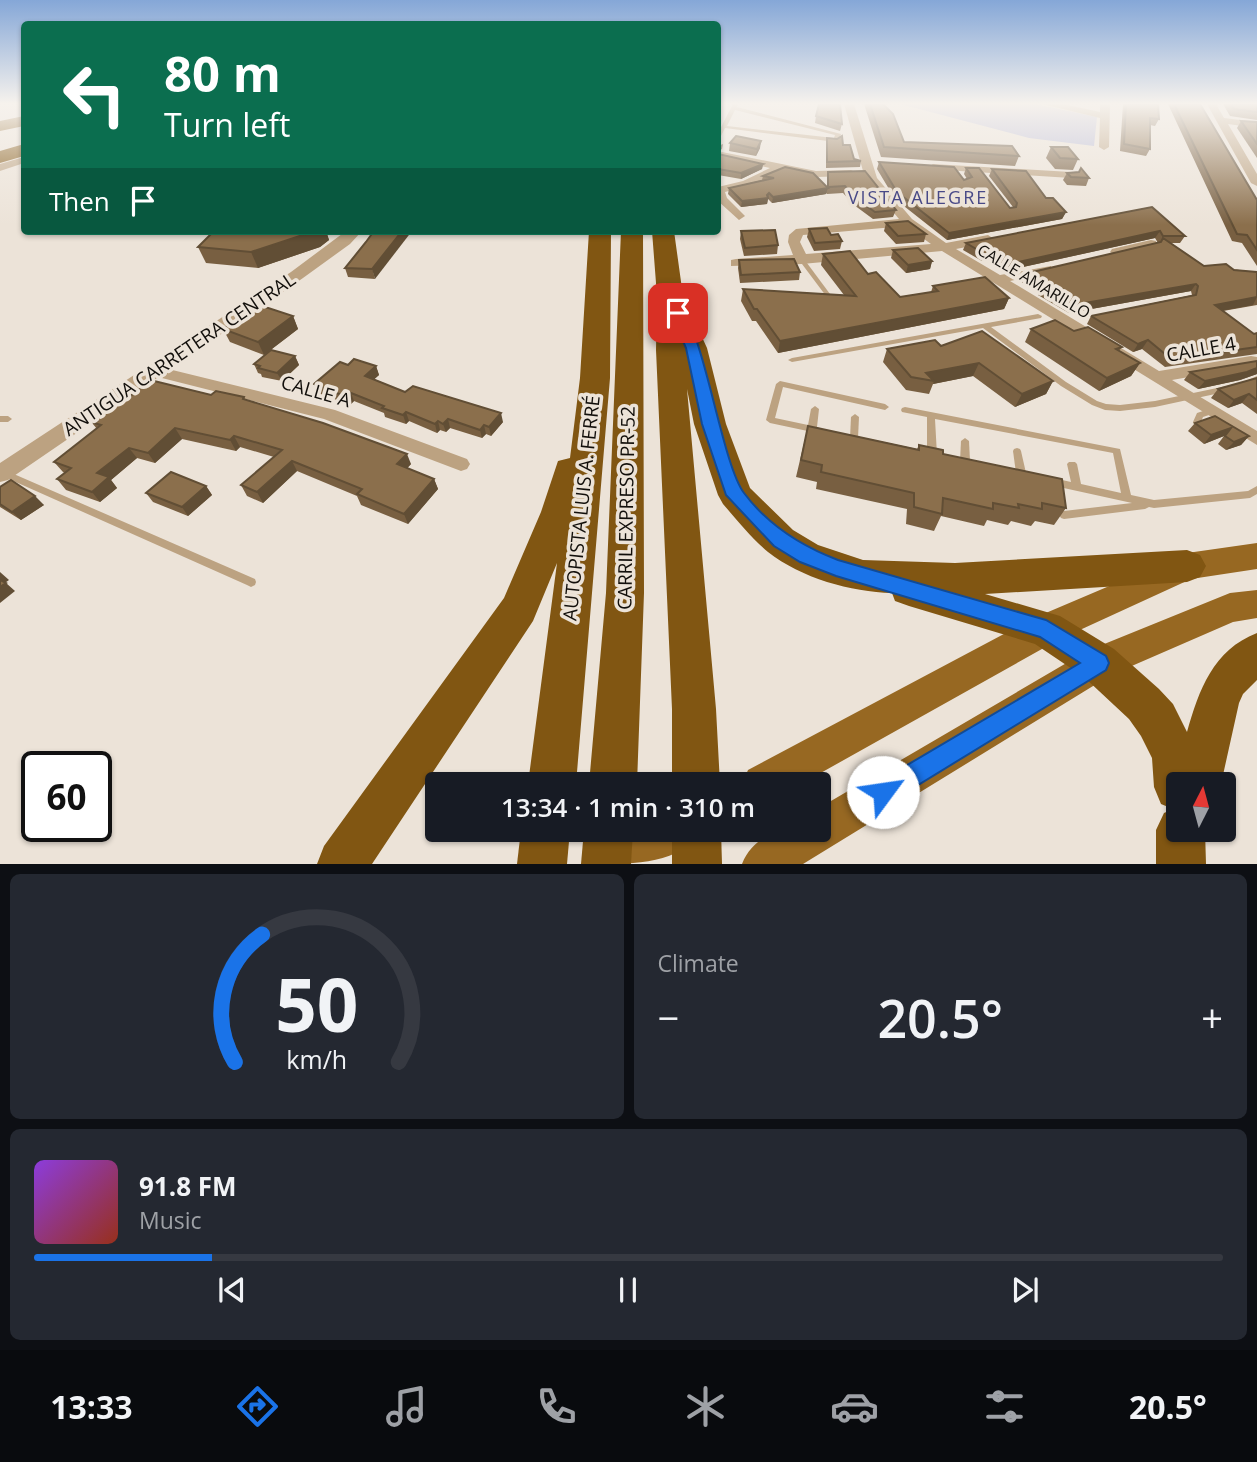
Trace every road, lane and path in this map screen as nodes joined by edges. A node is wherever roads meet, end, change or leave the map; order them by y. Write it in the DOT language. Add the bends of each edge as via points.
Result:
graph roads {
  1 [pos="864,144"];
  2 [pos="1234,144"];
  3 [pos="21,151"];
  4 [pos="0,157"];
  5 [pos="725,159"];
  6 [pos="21,161"];
  7 [pos="872,165"];
  8 [pos="917,165"];
  9 [pos="780,167"];
  10 [pos="0,168"];
  11 [pos="1070,175"];
  12 [pos="1257,183"];
  13 [pos="721,190"];
  14 [pos="721,193"];
  15 [pos="738,216"];
  16 [pos="908,222"];
  17 [pos="351,235"];
  18 [pos="600,235"];
  19 [pos="632,235"];
  20 [pos="663,235"];
  21 [pos="998,237"];
  22 [pos="1151,244"];
  23 [pos="944,247"];
  24 [pos="1100,256"];
  25 [pos="802,260"];
  26 [pos="736,263"];
  27 [pos="1062,265"];
  28 [pos="998,281"];
  29 [pos="828,295"];
  30 [pos="670,296"];
  31 [pos="1038,316"];
  32 [pos="1092,316"];
  33 [pos="1066,321"];
  34 [pos="985,326"];
  35 [pos="792,360"];
  36 [pos="1251,361"];
  37 [pos="156,371"];
  38 [pos="1157,377"];
  39 [pos="595,378"];
  40 [pos="1257,379"];
  41 [pos="1186,396"];
  42 [pos="885,407"];
  43 [pos="815,409"];
  44 [pos="905,410"];
  45 [pos="1212,411"];
  46 [pos="931,414"];
  47 [pos="855,417"];
  48 [pos="1197,422"];
  49 [pos="812,429"];
  50 [pos="822,431"];
  51 [pos="844,436"];
  52 [pos="854,438"];
  53 [pos="1257,439"];
  54 [pos="867,441"];
  55 [pos="965,441"];
  56 [pos="1017,451"];
  57 [pos="919,452"];
  58 [pos="932,454"];
  59 [pos="943,457"];
  60 [pos="954,459"];
  61 [pos="965,461"];
  62 [pos="461,464"];
  63 [pos="976,464"];
  64 [pos="1072,464"];
  65 [pos="1010,471"];
  66 [pos="1,472"];
  67 [pos="1021,473"];
  68 [pos="1032,476"];
  69 [pos="1043,479"];
  70 [pos="1077,488"];
  71 [pos="1257,490"];
  72 [pos="1127,498"];
  73 [pos="1154,504"];
  74 [pos="1064,515"];
  75 [pos="1257,556"];
  76 [pos="1187,566"];
  77 [pos="863,576"];
  78 [pos="251,582"];
  79 [pos="1257,604"];
  80 [pos="1046,629"];
  81 [pos="1257,652"];
  82 [pos="1099,663"];
  83 [pos="554,764"];
  84 [pos="614,772"];
  85 [pos="696,772"];
  86 [pos="784,772"];
  87 [pos="1177,772"];
  88 [pos="1200,772"];
  89 [pos="545,842"];
  90 [pos="608,842"];
  91 [pos="656,842"];
  92 [pos="697,842"];
  93 [pos="342,863"];
  94 [pos="542,863"];
  95 [pos="606,863"];
  96 [pos="617,863"];
  97 [pos="697,863"];
  98 [pos="763,863"];
  1 -- 7 [label="street, CALLE AMARILLO"];
  2 -- 12 [label="street"];
  3 -- 4 [label="highway"];
  5 -- 9 [label="street"];
  6 -- 10 [label="street"];
  7 -- 9 [label="street" via="816,174"];
  7 -- 16 [label="street, CALLE AMARILLO" via="886,199"];
  8 -- 11 [label="street" via="983,176"];
  9 -- 13 [label="street"];
  14 -- 15 [label="street"];
  16 -- 23 [label="street, CALLE AMARILLO"];
  16 -- 25 [label="street" via="800,232 794,242"];
  17 -- 37 [label="street, ANTIGUA CARRETERA CENTRAL"];
  18 -- 39 [label="highway, AUTOPISTA LUIS A. FERRÉ"];
  19 -- 84 [label="highway, CARRIL EXPRESO PR-52" via="625,593"];
  20 -- 30 [label="highway"];
  21 -- 23 [label="street"];
  22 -- 24 [label="street"];
  23 -- 25 [label="street"];
  23 -- 28 [label="street, CALLE AMARILLO"];
  25 -- 26 [label="street"];
  25 -- 29 [label="lane"];
  27 -- 28 [label="street"];
  28 -- 33 [label="street, CALLE AMARILLO"];
  30 -- 77 [label="highway" via="693,348 710,424 735,495 780,541 806,556"];
  30 -- 85 [label="highway"];
  31 -- 34 [label="lane"];
  32 -- 33 [label="street"];
  33 -- 38 [label="street, CALLE AMARILLO"];
  34 -- 35 [label="lane"];
  34 -- 41 [label="lane" via="1103,407 1129,408"];
  36 -- 38 [label="street, CALLE 4"];
  37 -- 62 [label="street, CALLE A" via="329,414"];
  37 -- 66 [label="street, ANTIGUA CARRETERA CENTRAL"];
  38 -- 41 [label="street, CALLE AMARILLO"];
  39 -- 83 [label="highway, AUTOPISTA LUIS A. FERRÉ"];
  39 -- 93 [label="highway" via="559,512 519,609"];
  40 -- 41 [label="lane"];
  41 -- 45 [label="street, CALLE AMARILLO"];
  42 -- 49 [label="lane" via="780,384 770,420"];
  43 -- 49 [label="lane"];
  44 -- 46 [label="lane"];
  45 -- 48 [label="lane" via="1200,415"];
  45 -- 53 [label="street, CALLE AMARILLO"];
  46 -- 58 [label="lane"];
  46 -- 72 [label="lane" via="1117,451"];
  47 -- 52 [label="lane"];
  49 -- 50 [label="lane"];
  51 -- 52 [label="lane"];
  52 -- 54 [label="lane"];
  55 -- 61 [label="lane"];
  56 -- 67 [label="lane"];
  57 -- 58 [label="lane"];
  58 -- 59 [label="lane"];
  60 -- 61 [label="lane"];
  61 -- 63 [label="lane"];
  64 -- 70 [label="lane"];
  65 -- 67 [label="lane"];
  66 -- 78 [label="lane"];
  67 -- 68 [label="lane"];
  69 -- 70 [label="lane"];
  70 -- 72 [label="lane"];
  71 -- 73 [label="lane"];
  72 -- 73 [label="lane"];
  73 -- 74 [label="lane"];
  75 -- 76 [label="main road"];
  76 -- 77 [label="highway" via="955,579"];
  76 -- 80 [label="main road"];
  77 -- 80 [label="highway"];
  79 -- 82 [label="main road" via="1230,608"];
  80 -- 82 [label="highway"];
  80 -- 86 [label="main road"];
  81 -- 88 [label="highway" via="1227,680"];
  82 -- 87 [label="highway" via="1157,720 1175,755"];
  82 -- 98 [label="main road"];
  89 -- 94 [label="highway"];
  90 -- 95 [label="highway"];
  91 -- 96 [label="main road"];
  92 -- 97 [label="highway"];
}
